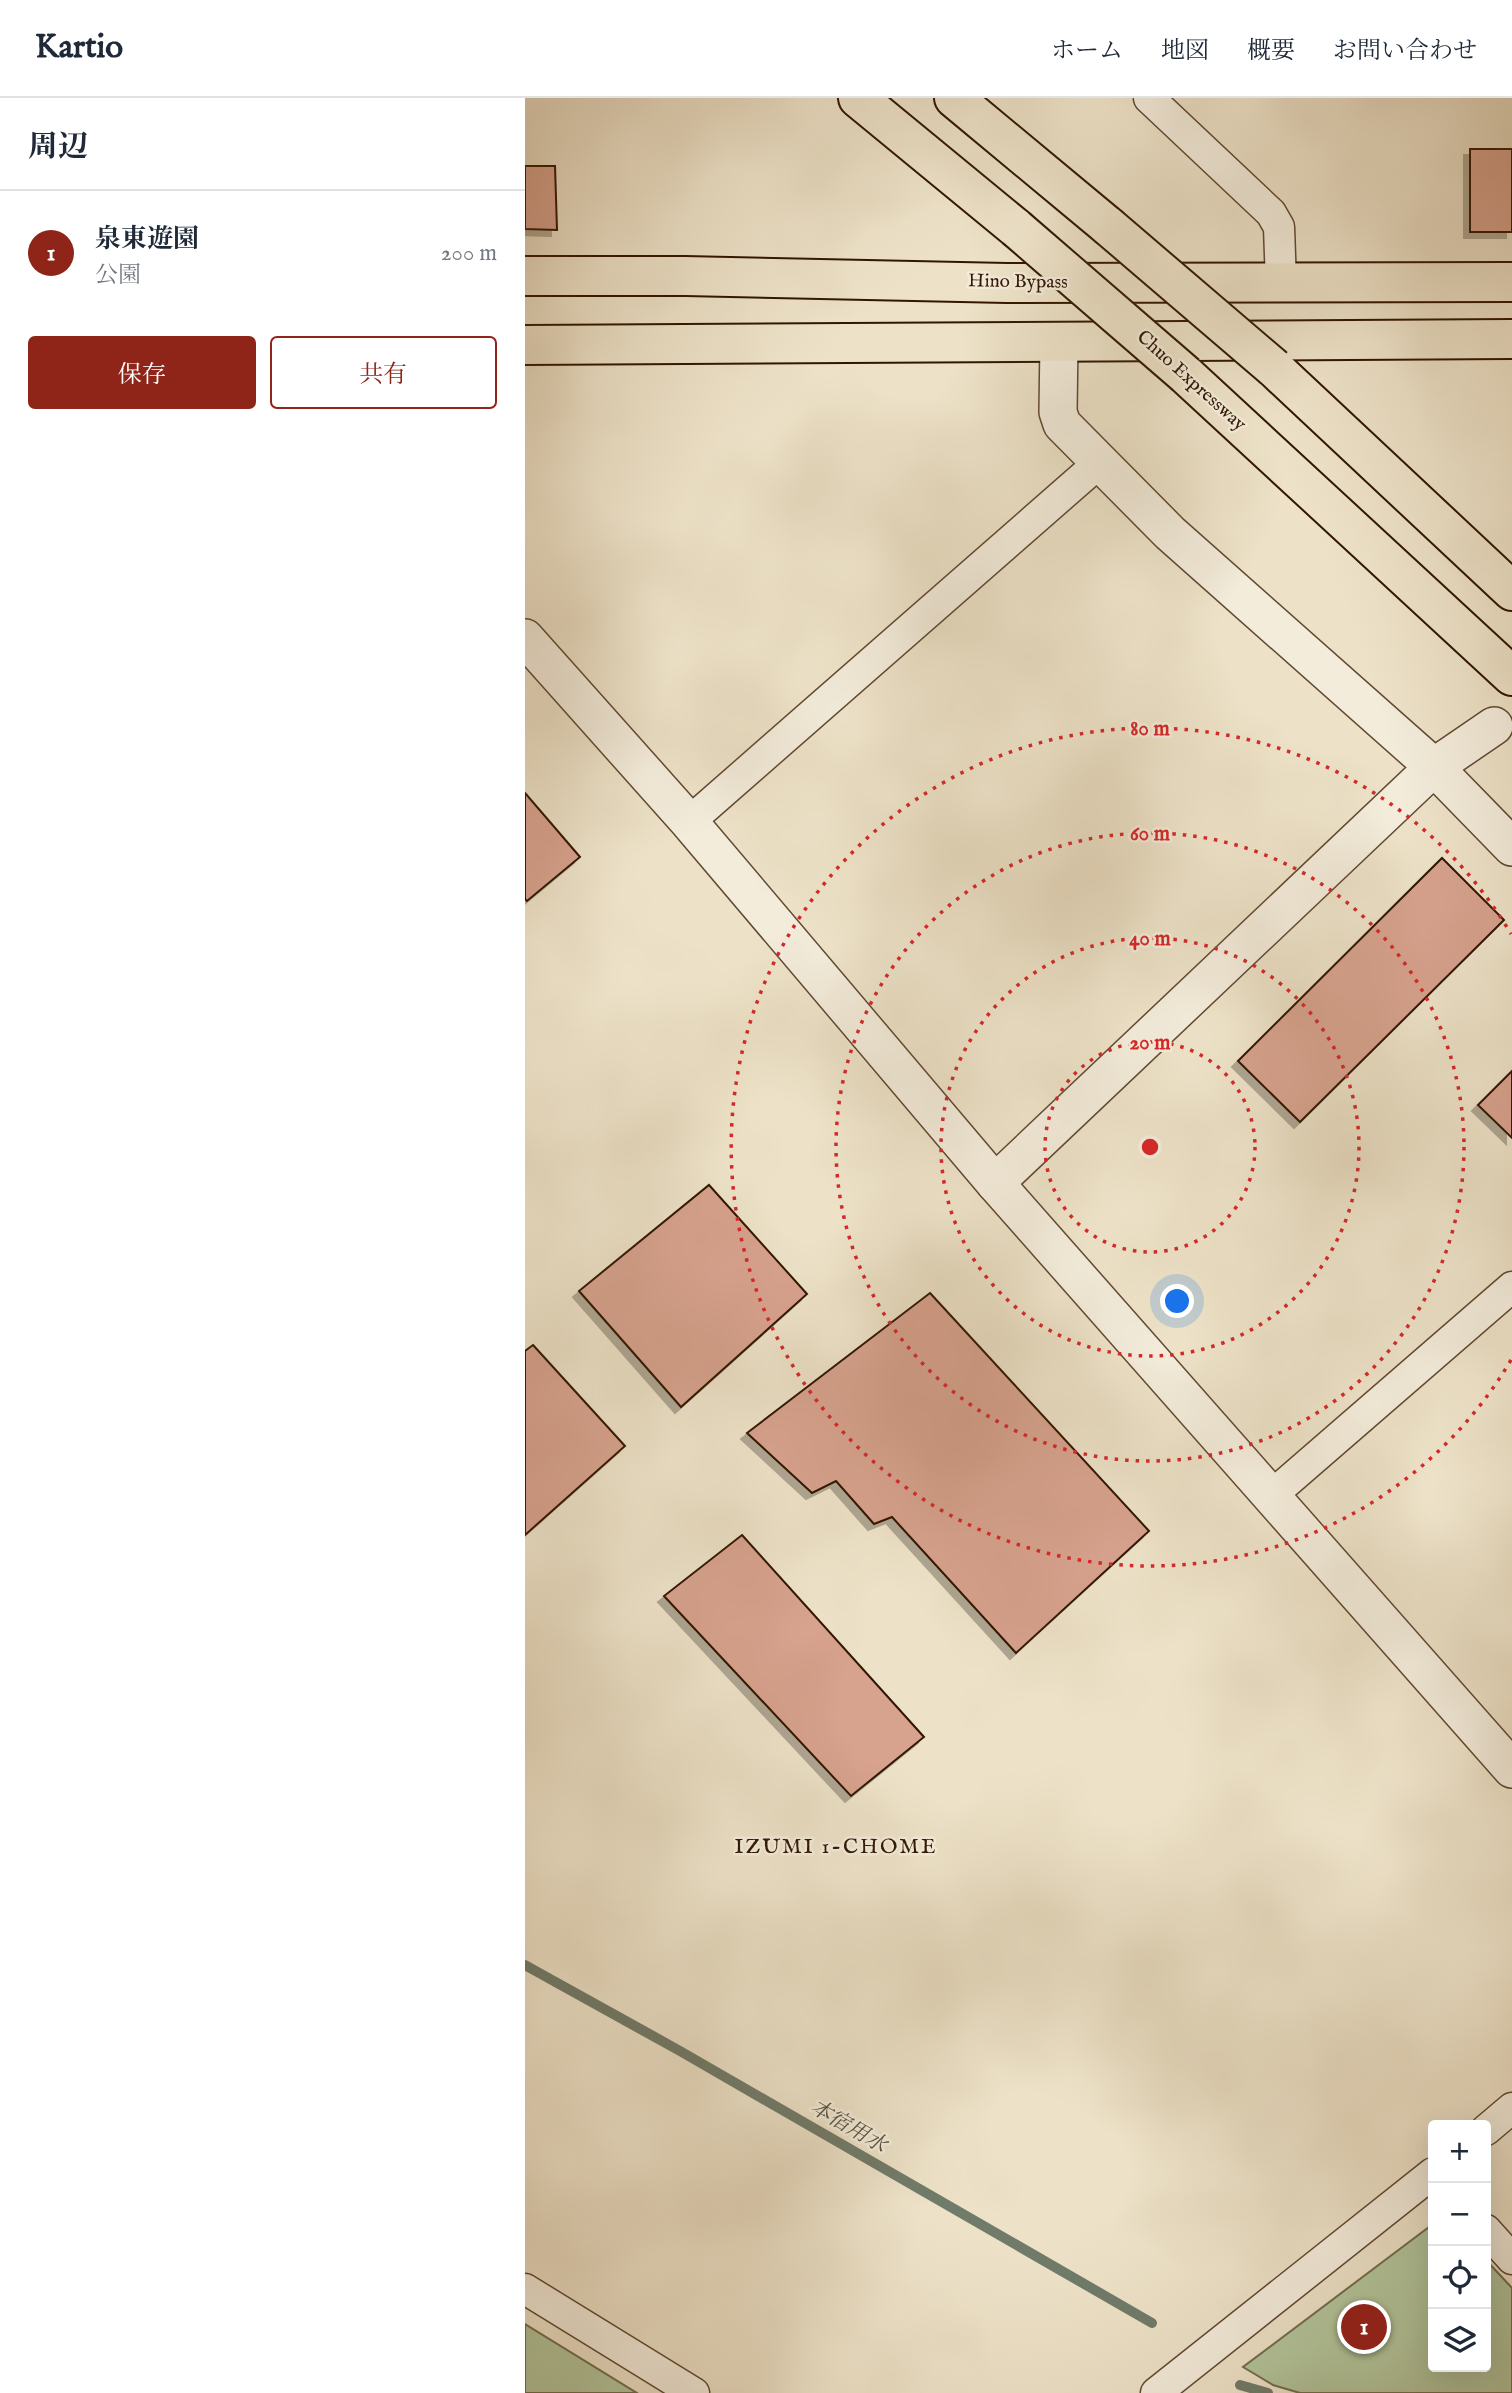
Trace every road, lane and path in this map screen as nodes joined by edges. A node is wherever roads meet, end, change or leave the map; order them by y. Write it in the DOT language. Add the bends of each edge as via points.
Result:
graph roads {
  1 [pos="858,98"];
  2 [pos="954,98"];
  3 [pos="1149,98"];
  4 [pos="525,276"];
  5 [pos="1512,282"];
  6 [pos="1281,284"];
  7 [pos="1512,339"];
  8 [pos="1059,342"];
  9 [pos="525,345"];
  10 [pos="1100,462"];
  11 [pos="1512,591"];
  12 [pos="525,638"];
  13 [pos="1512,676"];
  14 [pos="1494,726"];
  15 [pos="1434,767"];
  16 [pos="689,822"];
  17 [pos="1512,847"];
  18 [pos="995,1183"];
  19 [pos="1512,1287"];
  20 [pos="1272,1495"];
  21 [pos="1512,1769"];
  22 [pos="1512,2108"];
  23 [pos="1491,2126"];
  24 [pos="1428,2177"];
  25 [pos="1491,2236"];
  26 [pos="1512,2259"];
  27 [pos="525,2289"];
  28 [pos="694,2393"];
  29 [pos="1156,2393"];
  1 -- 13 [label="highway, Chuo Expressway, bridge" via="1186,374"];
  2 -- 11 [label="highway, bridge" via="1274,368"];
  3 -- 6 [label="street" via="1272,213 1279,227"];
  4 -- 6 [label="highway, Hino Bypass"];
  5 -- 6 [label="highway, Hino Bypass"];
  7 -- 8 [label="highway"];
  8 -- 9 [label="highway"];
  8 -- 10 [label="street" via="1058,412 1062,424"];
  10 -- 15 [label="street" via="1170,533"];
  10 -- 16 [label="street"];
  12 -- 16 [label="street"];
  14 -- 15 [label="street"];
  15 -- 17 [label="street"];
  15 -- 18 [label="street"];
  16 -- 18 [label="street"];
  18 -- 20 [label="street"];
  19 -- 20 [label="street"];
  20 -- 21 [label="street"];
  22 -- 23 [label="street"];
  24 -- 29 [label="street"];
  25 -- 26 [label="street"];
  27 -- 28 [label="street"];
}
